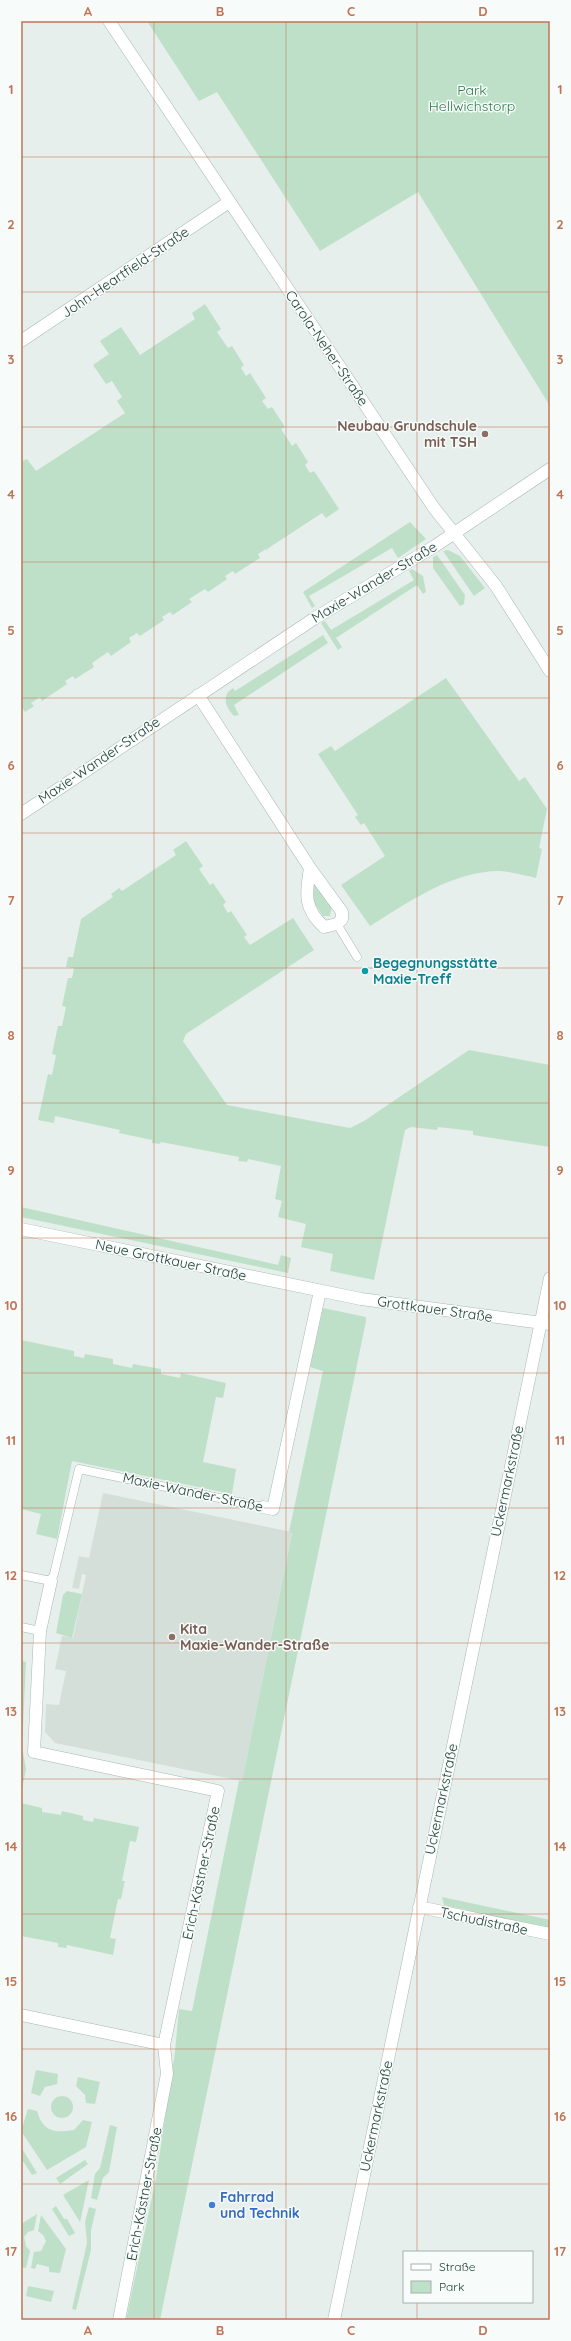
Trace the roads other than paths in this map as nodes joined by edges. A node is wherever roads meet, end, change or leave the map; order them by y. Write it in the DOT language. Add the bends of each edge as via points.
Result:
graph roads {
  1 [pos="109,21"];
  2 [pos="229,202"];
  3 [pos="21,341"];
  4 [pos="550,468"];
  5 [pos="454,534"];
  6 [pos="550,671"];
  7 [pos="198,695"];
  8 [pos="21,814"];
  9 [pos="310,868"];
  10 [pos="337,924"];
  11 [pos="358,957"];
  12 [pos="21,1229"];
  13 [pos="550,1278"];
  14 [pos="320,1291"];
  15 [pos="545,1323"];
  16 [pos="263,1507"];
  17 [pos="21,1575"];
  18 [pos="51,1581"];
  19 [pos="21,1628"];
  20 [pos="40,1632"];
  21 [pos="34,1752"];
  22 [pos="419,1907"];
  23 [pos="550,1934"];
  24 [pos="21,2015"];
  25 [pos="164,2045"];
  26 [pos="119,2320"];
  27 [pos="334,2320"];
  1 -- 2 [label="street, Carola-Neher-Straße"];
  2 -- 3 [label="street, John-Heartfield-Straße"];
  2 -- 5 [label="street, Carola-Neher-Straße"];
  4 -- 5 [label="street, Maxie-Wander-Straße"];
  5 -- 6 [label="street, Carola-Neher-Straße" via="496,586"];
  5 -- 7 [label="street, Maxie-Wander-Straße" via="315,618"];
  7 -- 8 [label="street, Maxie-Wander-Straße"];
  7 -- 9 [label="street"];
  9 -- 10 [label="street" via="342,912 342,920"];
  9 -- 10 [label="street" via="306,896 309,906 317,921 324,927"];
  10 -- 11 [label="lane"];
  12 -- 14 [label="street, Neue Grottkauer Straße"];
  13 -- 15 [label="street, Uckermarkstraße"];
  14 -- 15 [label="street, Grottkauer Straße" via="361,1299"];
  14 -- 16 [label="street, Maxie-Wander-Straße" via="273,1509"];
  15 -- 22 [label="street, Uckermarkstraße"];
  16 -- 18 [label="lane, Maxie-Wander-Straße" via="79,1469"];
  17 -- 18 [label="lane"];
  18 -- 20 [label="street, Maxie-Wander-Straße"];
  19 -- 20 [label="lane"];
  20 -- 21 [label="street, Maxie-Wander-Straße"];
  21 -- 25 [label="street, Erich-Kästner-Straße" via="218,1791"];
  22 -- 23 [label="street, Tschudistraße"];
  22 -- 27 [label="street, Uckermarkstraße"];
  24 -- 25 [label="street"];
  25 -- 26 [label="street, Erich-Kästner-Straße" via="167,2074"];
}
